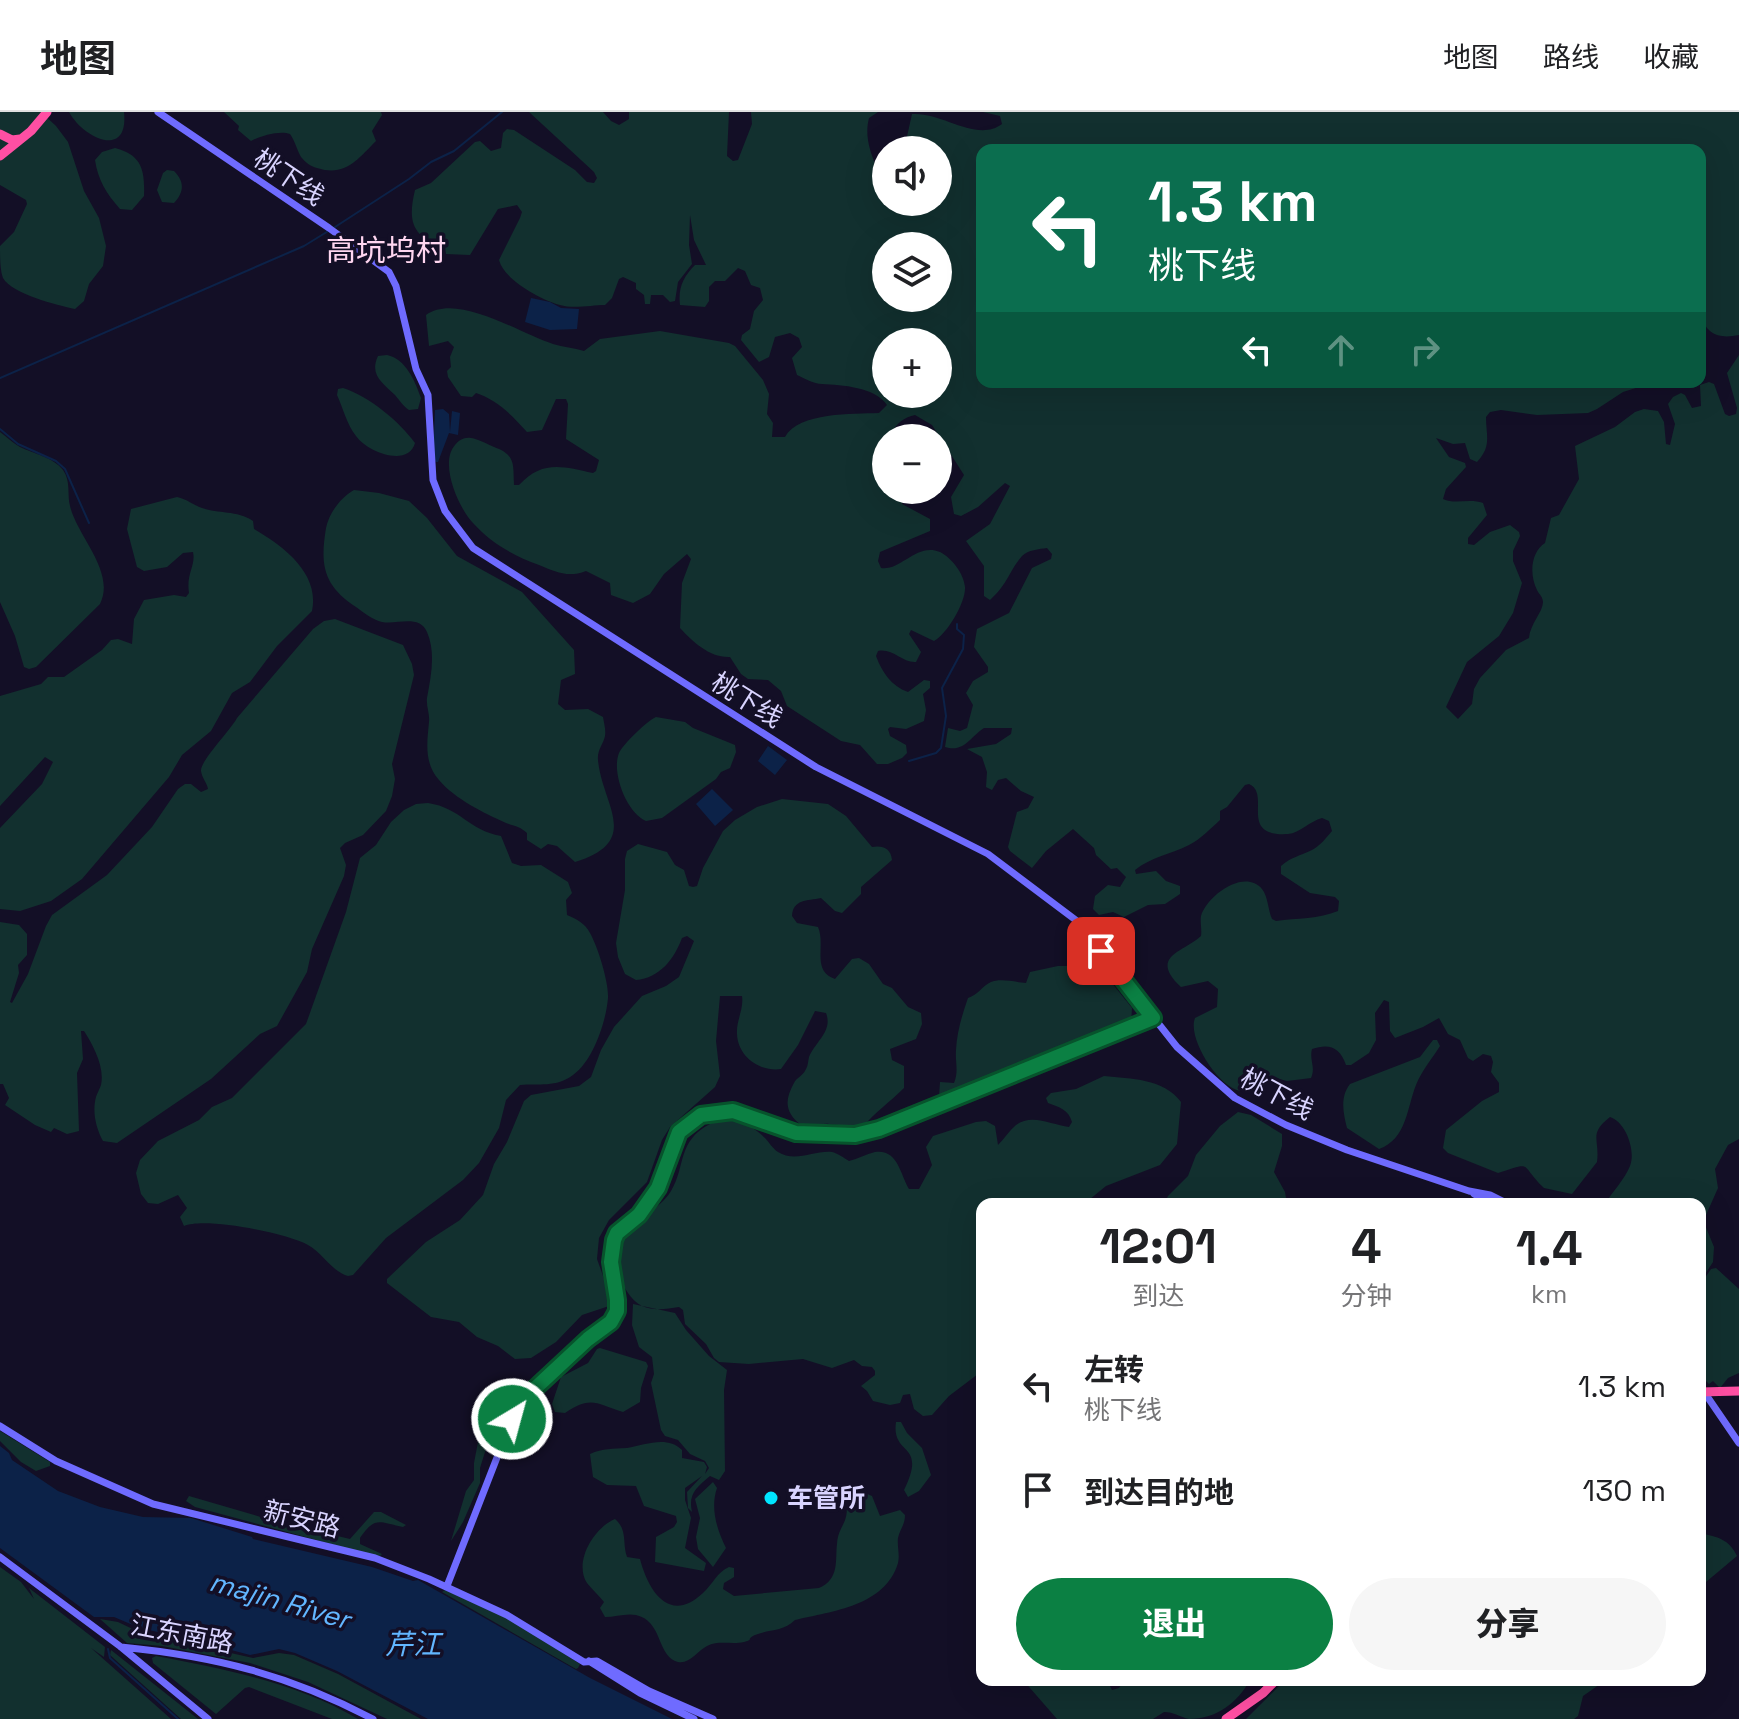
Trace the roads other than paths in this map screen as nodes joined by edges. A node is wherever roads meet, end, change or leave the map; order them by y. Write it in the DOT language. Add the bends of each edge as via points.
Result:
graph roads {
  1 [pos="47,112"];
  2 [pos="158,112"];
  3 [pos="0,134"];
  4 [pos="20,139"];
  5 [pos="0,156"];
  6 [pos="1153,1018"];
  7 [pos="1469,1191"];
  8 [pos="1481,1198"];
  9 [pos="1496,1198"];
  10 [pos="1739,1391"];
  11 [pos="1706,1392"];
  12 [pos="1706,1395"];
  13 [pos="0,1426"];
  14 [pos="1739,1443"];
  15 [pos="0,1557"];
  16 [pos="447,1586"];
  17 [pos="121,1647"];
  18 [pos="589,1661"];
  19 [pos="1270,1686"];
  20 [pos="208,1719"];
  21 [pos="373,1719"];
  22 [pos="694,1719"];
  23 [pos="713,1719"];
  24 [pos="1226,1719"];
  1 -- 4 [label="highway"];
  2 -- 6 [label="main road, 桃下线" via="389,272 430,407 433,480 445,511 473,548 816,767 988,854 1077,921"];
  3 -- 4 [label="highway"];
  4 -- 5 [label="highway"];
  6 -- 7 [label="main road, 桃下线" via="1198,1067 1249,1106 1347,1150"];
  6 -- 16 [label="main road" via="855,1135 796,1133 733,1111 701,1115 679,1132 658,1188 614,1240 617,1311 538,1385 512,1419"];
  7 -- 8 [label="main road"];
  7 -- 9 [label="main road"];
  10 -- 11 [label="highway"];
  12 -- 14 [label="main road"];
  13 -- 16 [label="main road, 新安路" via="56,1461 153,1504 375,1558"];
  15 -- 17 [label="main road, 江东南路"];
  16 -- 18 [label="main road, 新安路"];
  17 -- 20 [label="main road"];
  17 -- 21 [label="main road, 江东南路" via="180,1652 251,1668"];
  18 -- 22 [label="main road, 新安路"];
  18 -- 23 [label="main road, 新安路"];
  19 -- 24 [label="highway"];
}
